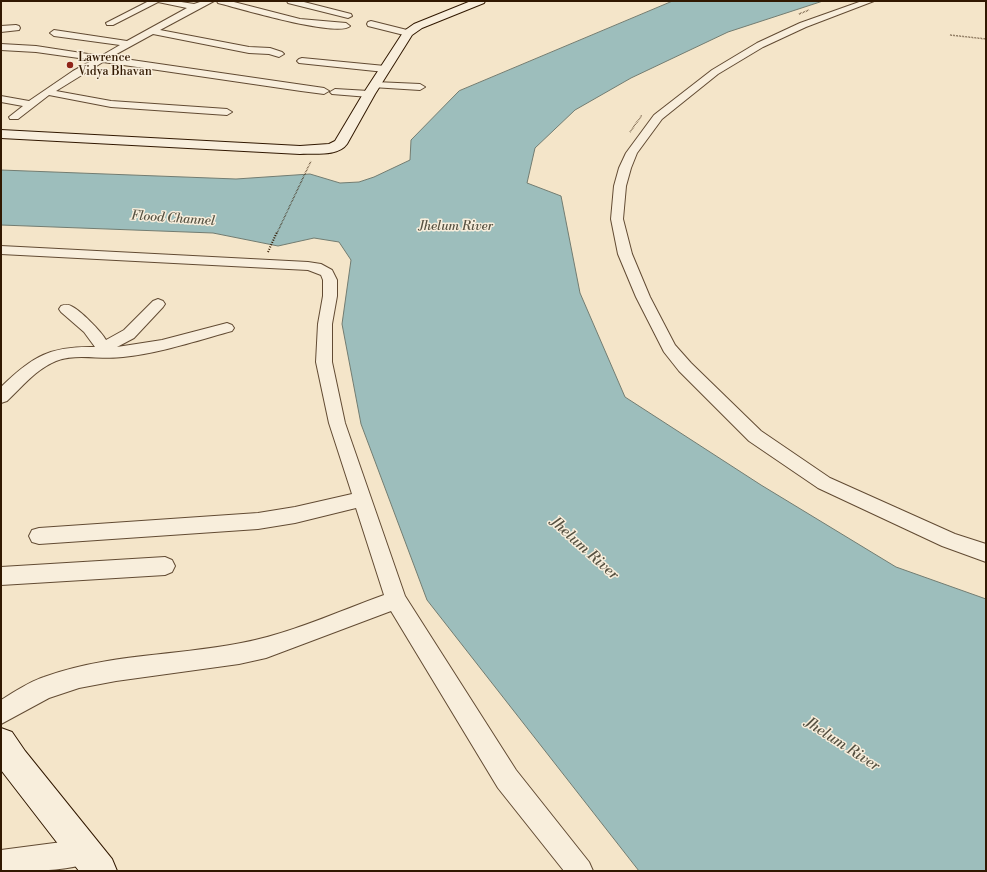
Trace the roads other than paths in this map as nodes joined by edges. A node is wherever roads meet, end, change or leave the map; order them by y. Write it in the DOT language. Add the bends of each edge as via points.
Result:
graph roads {
  1 [pos="155,1"];
  2 [pos="161,1"];
  3 [pos="210,1"];
  4 [pos="221,1"];
  5 [pos="291,1"];
  6 [pos="477,1"];
  7 [pos="870,1"];
  8 [pos="195,7"];
  9 [pos="348,16"];
  10 [pos="110,23"];
  11 [pos="371,24"];
  12 [pos="346,26"];
  13 [pos="16,28"];
  14 [pos="1,29"];
  15 [pos="152,31"];
  16 [pos="54,33"];
  17 [pos="408,33"];
  18 [pos="130,44"];
  19 [pos="1,47"];
  20 [pos="279,54"];
  21 [pos="103,58"];
  22 [pos="302,61"];
  23 [pos="385,69"];
  24 [pos="420,87"];
  25 [pos="372,90"];
  26 [pos="324,91"];
  27 [pos="47,92"];
  28 [pos="335,92"];
  29 [pos="1,99"];
  30 [pos="32,104"];
  31 [pos="227,112"];
  32 [pos="14,117"];
  33 [pos="1,134"];
  34 [pos="1,250"];
  35 [pos="158,304"];
  36 [pos="66,309"];
  37 [pos="227,328"];
  38 [pos="104,350"];
  39 [pos="1,397"];
  40 [pos="362,498"];
  41 [pos="39,536"];
  42 [pos="986,553"];
  43 [pos="165,566"];
  44 [pos="1,576"];
  45 [pos="396,600"];
  46 [pos="1,713"];
  47 [pos="5,756"];
  48 [pos="93,862"];
  49 [pos="1,863"];
  50 [pos="580,871"];
  1 -- 10 [label="street"];
  2 -- 8 [label="street"];
  3 -- 8 [label="street"];
  4 -- 12 [label="street" via="293,19 330,26"];
  5 -- 9 [label="street"];
  6 -- 17 [label="main road" via="418,26"];
  7 -- 42 [label="street" via="803,25 760,45 715,72 658,117 641,139 625,168 620,186 617,219 625,254 669,348 754,436 824,483 884,512"];
  8 -- 15 [label="street"];
  11 -- 17 [label="street"];
  13 -- 14 [label="street"];
  15 -- 18 [label="street"];
  15 -- 20 [label="street"];
  16 -- 18 [label="street"];
  17 -- 23 [label="main road"];
  18 -- 21 [label="street"];
  19 -- 21 [label="street"];
  21 -- 26 [label="street" via="222,78"];
  21 -- 27 [label="street"];
  22 -- 23 [label="street"];
  23 -- 25 [label="main road"];
  24 -- 25 [label="street"];
  25 -- 28 [label="street"];
  25 -- 33 [label="main road" via="340,144 332,148 300,150"];
  27 -- 30 [label="street"];
  27 -- 31 [label="street" via="111,104"];
  29 -- 30 [label="street"];
  30 -- 32 [label="street"];
  34 -- 40 [label="street" via="308,266 327,273 330,280 330,296 325,324 324,362 337,423"];
  35 -- 38 [label="street" via="129,334"];
  36 -- 38 [label="street" via="98,338"];
  37 -- 38 [label="street" via="129,352"];
  38 -- 39 [label="street" via="64,353 49,358 37,364"];
  40 -- 41 [label="street" via="295,515 258,521"];
  40 -- 45 [label="street"];
  43 -- 44 [label="street"];
  45 -- 46 [label="street" via="266,648 80,677 44,688"];
  45 -- 50 [label="street" via="507,779"];
  47 -- 48 [label="main road"];
  48 -- 49 [label="street"];
}
